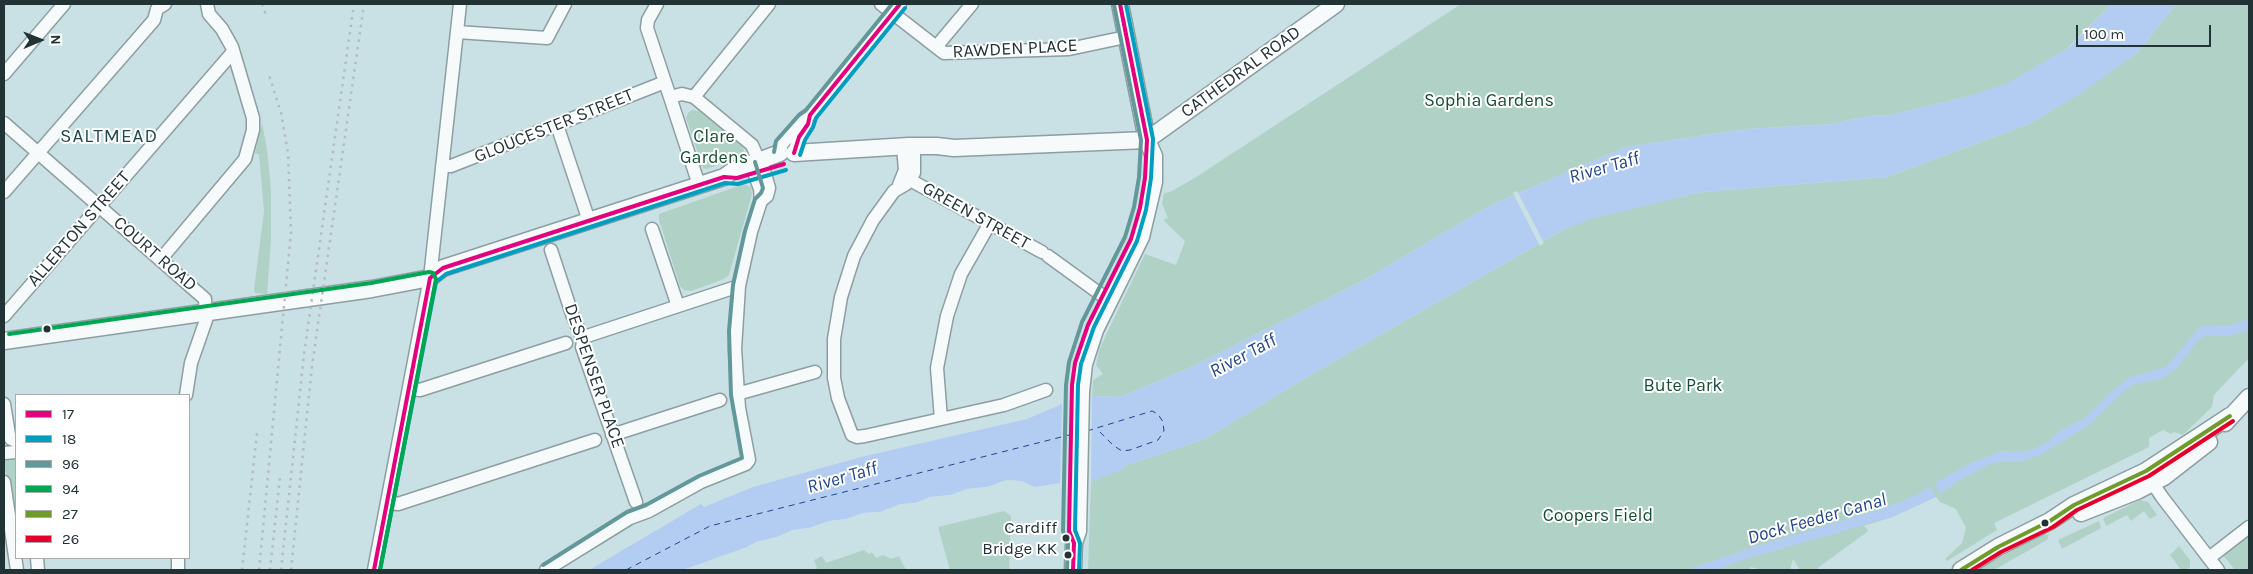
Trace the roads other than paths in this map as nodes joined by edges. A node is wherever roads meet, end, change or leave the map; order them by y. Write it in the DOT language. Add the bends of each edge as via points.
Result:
graph roads {
  1 [pos="64,4"];
  2 [pos="165,4"];
  3 [pos="207,4"];
  4 [pos="460,4"];
  5 [pos="565,4"];
  6 [pos="657,4"];
  7 [pos="769,4"];
  8 [pos="881,4"];
  9 [pos="972,4"];
  10 [pos="1120,4"];
  11 [pos="1336,4"];
  12 [pos="896,8"];
  13 [pos="457,32"];
  14 [pos="1117,39"];
  15 [pos="936,47"];
  16 [pos="233,52"];
  17 [pos="4,74"];
  18 [pos="665,82"];
  19 [pos="670,97"];
  20 [pos="694,97"];
  21 [pos="4,124"];
  22 [pos="557,125"];
  23 [pos="1147,140"];
  24 [pos="909,151"];
  25 [pos="37,153"];
  26 [pos="788,158"];
  27 [pos="758,163"];
  28 [pos="442,166"];
  29 [pos="910,180"];
  30 [pos="699,185"];
  31 [pos="898,188"];
  32 [pos="4,192"];
  33 [pos="98,205"];
  34 [pos="589,221"];
  35 [pos="990,223"];
  36 [pos="652,229"];
  37 [pos="552,250"];
  38 [pos="161,259"];
  39 [pos="430,278"];
  40 [pos="739,286"];
  41 [pos="1103,296"];
  42 [pos="678,306"];
  43 [pos="206,312"];
  44 [pos="4,316"];
  45 [pos="584,337"];
  46 [pos="4,340"];
  47 [pos="566,343"];
  48 [pos="815,372"];
  49 [pos="408,389"];
  50 [pos="1046,390"];
  51 [pos="186,394"];
  52 [pos="737,394"];
  53 [pos="1077,394"];
  54 [pos="2249,397"];
  55 [pos="720,400"];
  56 [pos="4,404"];
  57 [pos="941,419"];
  58 [pos="612,435"];
  59 [pos="14,440"];
  60 [pos="594,440"];
  61 [pos="2149,477"];
  62 [pos="4,482"];
  63 [pos="387,502"];
  64 [pos="636,502"];
  65 [pos="2249,527"];
  66 [pos="11,544"];
  67 [pos="2214,567"];
  68 [pos="16,570"];
  69 [pos="374,570"];
  70 [pos="546,570"];
  71 [pos="1073,570"];
  72 [pos="1961,570"];
  1 -- 17 [label="street"];
  2 -- 25 [label="street"];
  3 -- 16 [label="street" via="209,14"];
  4 -- 13 [label="street"];
  5 -- 13 [label="street" via="547,38"];
  6 -- 18 [label="street" via="647,24"];
  7 -- 20 [label="street"];
  8 -- 12 [label="street, RAWDEN PLACE"];
  9 -- 15 [label="street"];
  10 -- 23 [label="main road"];
  11 -- 23 [label="main road, CATHEDRAL ROAD"];
  12 -- 15 [label="street, RAWDEN PLACE"];
  12 -- 26 [label="street" via="782,145"];
  13 -- 28 [label="street"];
  14 -- 15 [label="street, RAWDEN PLACE" via="1069,49 944,53"];
  16 -- 33 [label="street, ALLERTON STREET"];
  16 -- 38 [label="street" via="254,118 245,159"];
  18 -- 19 [label="street"];
  18 -- 22 [label="street, GLOUCESTER STREET"];
  19 -- 20 [label="street" via="682,94"];
  19 -- 30 [label="street"];
  20 -- 27 [label="street" via="748,141"];
  21 -- 25 [label="street, COURT ROAD"];
  22 -- 28 [label="street, GLOUCESTER STREET" via="451,166"];
  22 -- 34 [label="street"];
  23 -- 24 [label="main road"];
  23 -- 41 [label="main road" via="1145,187 1137,221"];
  23 -- 53 [label="main road" via="1155,169 1148,214 1132,258 1090,341"];
  24 -- 26 [label="main road"];
  24 -- 29 [label="street" via="915,169"];
  24 -- 31 [label="street"];
  25 -- 32 [label="street"];
  25 -- 33 [label="street, COURT ROAD"];
  26 -- 27 [label="main road"];
  27 -- 30 [label="main road"];
  27 -- 40 [label="street" via="769,188 751,232"];
  28 -- 39 [label="street"];
  29 -- 31 [label="street"];
  29 -- 35 [label="street, GREEN STREET"];
  30 -- 34 [label="main road"];
  31 -- 57 [label="street" via="880,210 859,246 844,283 834,339 834,378 838,398 854,437"];
  33 -- 38 [label="street, COURT ROAD"];
  33 -- 44 [label="street, ALLERTON STREET"];
  34 -- 39 [label="main road" via="443,268"];
  35 -- 41 [label="street, GREEN STREET" via="1045,254"];
  35 -- 57 [label="street" via="956,288 940,342 937,380"];
  36 -- 42 [label="street"];
  37 -- 45 [label="street, DESPENSER PLACE" via="572,314"];
  38 -- 43 [label="street, COURT ROAD" via="200,293"];
  39 -- 43 [label="main road"];
  39 -- 49 [label="street"];
  40 -- 42 [label="street"];
  40 -- 52 [label="street" via="735,332"];
  41 -- 53 [label="main road" via="1080,347 1074,370"];
  42 -- 45 [label="street"];
  43 -- 46 [label="main road"];
  43 -- 51 [label="street" via="204,329 191,363"];
  45 -- 58 [label="street, DESPENSER PLACE" via="582,347"];
  47 -- 49 [label="street" via="420,390"];
  48 -- 52 [label="street"];
  49 -- 63 [label="street"];
  50 -- 57 [label="street" via="1007,404"];
  52 -- 70 [label="street" via="748,462 630,518"];
  53 -- 71 [label="main road" via="1074,492 1078,531"];
  54 -- 61 [label="main road" via="2201,449 2170,473"];
  55 -- 58 [label="street"];
  56 -- 59 [label="street"];
  58 -- 64 [label="street, DESPENSER PLACE"];
  60 -- 63 [label="street" via="398,504"];
  61 -- 67 [label="street"];
  61 -- 72 [label="main road" via="2077,515 2050,522 1998,547"];
  62 -- 66 [label="street"];
  63 -- 69 [label="street"];
  65 -- 67 [label="street"];
  66 -- 68 [label="street"];
}
